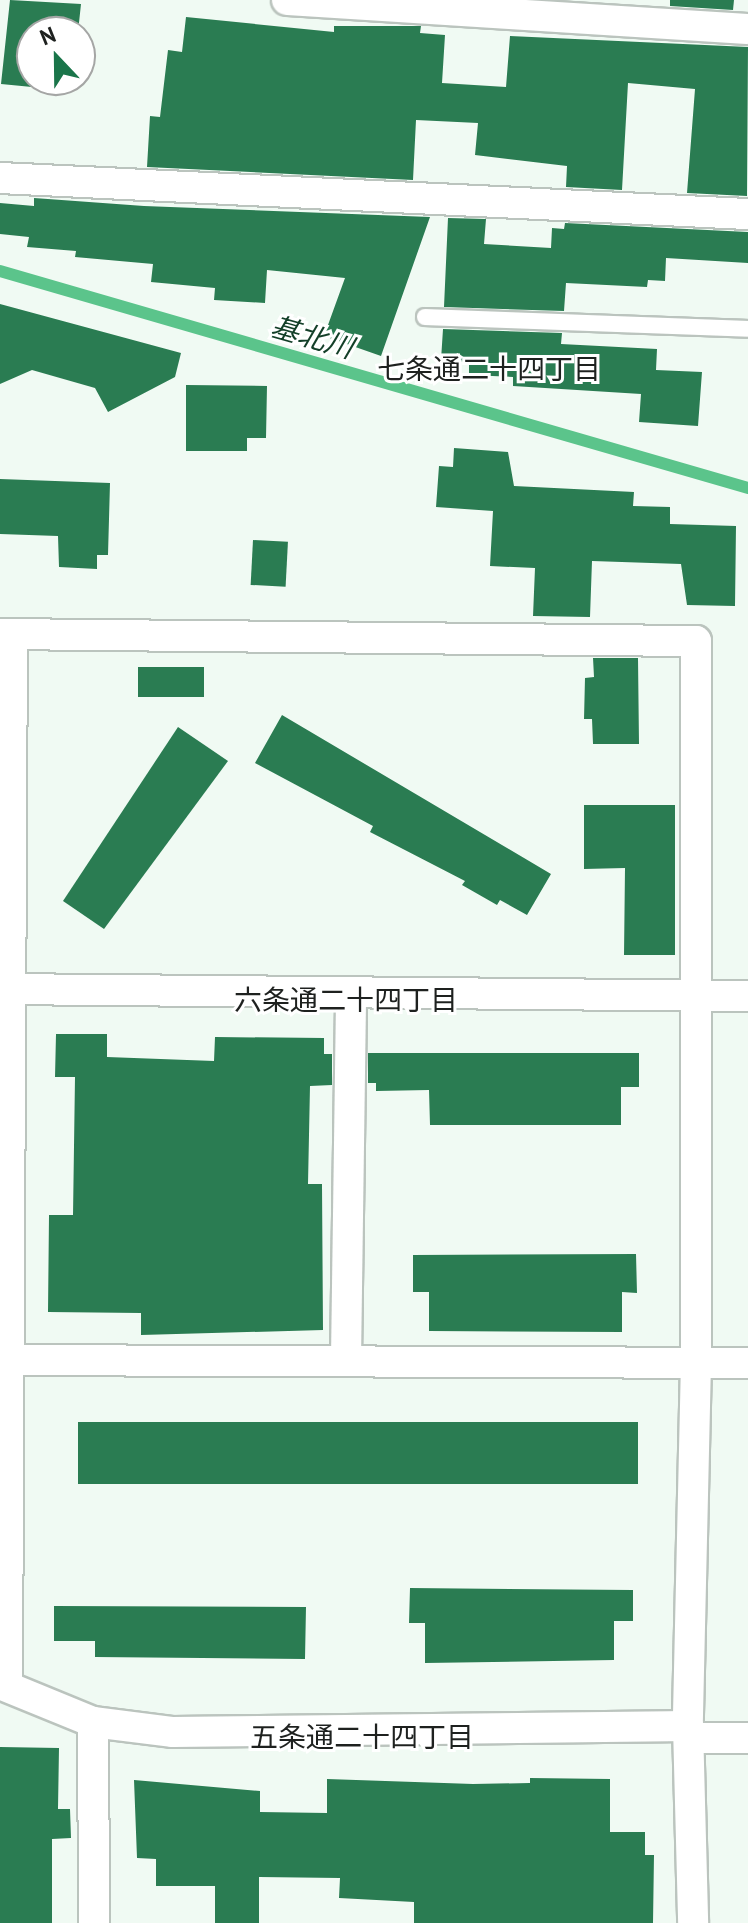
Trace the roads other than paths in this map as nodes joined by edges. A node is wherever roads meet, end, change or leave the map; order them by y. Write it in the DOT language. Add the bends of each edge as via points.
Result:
graph roads {
  1 [pos="287,0"];
  2 [pos="748,29"];
  3 [pos="0,178"];
  4 [pos="748,214"];
  5 [pos="425,317"];
  6 [pos="748,329"];
  7 [pos="6,635"];
  8 [pos="4,989"];
  9 [pos="351,996"];
  10 [pos="748,996"];
  11 [pos="696,998"];
  12 [pos="346,1359"];
  13 [pos="4,1360"];
  14 [pos="696,1362"];
  15 [pos="748,1363"];
  16 [pos="4,1684"];
  17 [pos="93,1722"];
  18 [pos="688,1732"];
  19 [pos="748,1738"];
  20 [pos="94,1923"];
  21 [pos="693,1923"];
  1 -- 2 [label="street"];
  3 -- 4 [label="street"];
  5 -- 6 [label="lane"];
  7 -- 8 [label="street"];
  7 -- 11 [label="street" via="696,641"];
  8 -- 9 [label="street"];
  8 -- 13 [label="street"];
  9 -- 11 [label="street"];
  9 -- 12 [label="street"];
  10 -- 11 [label="street"];
  11 -- 14 [label="street"];
  12 -- 13 [label="street"];
  12 -- 14 [label="street"];
  13 -- 16 [label="street"];
  14 -- 15 [label="street"];
  14 -- 18 [label="street"];
  16 -- 17 [label="street"];
  17 -- 18 [label="street" via="173,1732"];
  17 -- 20 [label="street"];
  18 -- 19 [label="street"];
  18 -- 21 [label="street"];
}
